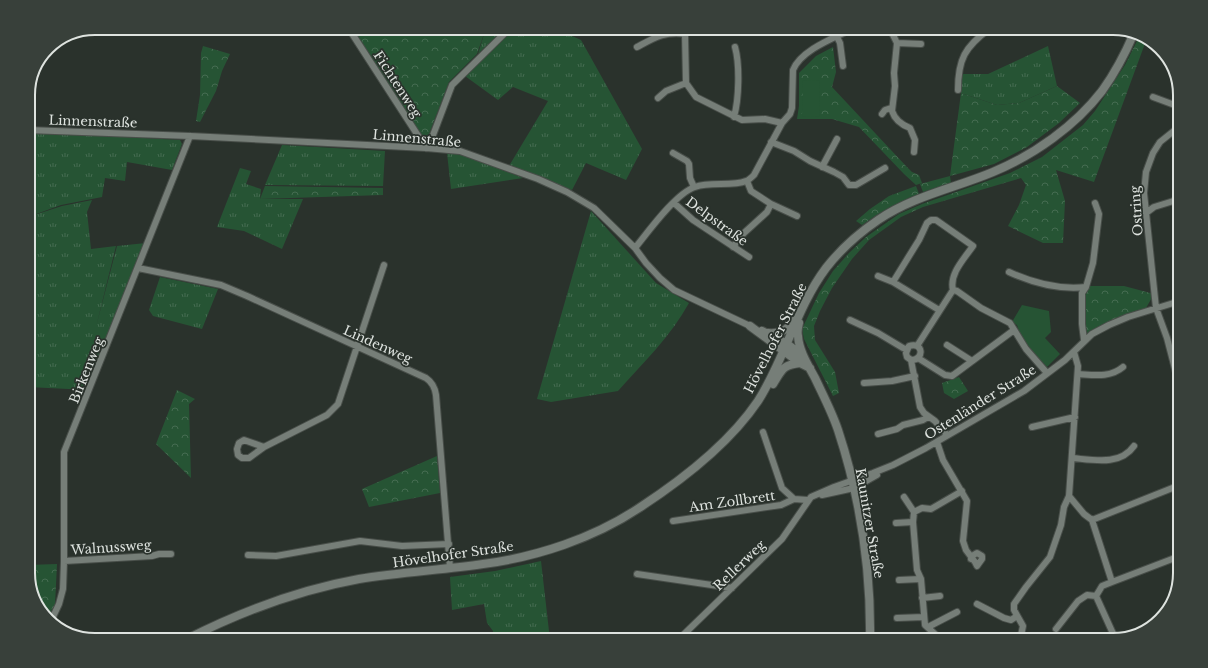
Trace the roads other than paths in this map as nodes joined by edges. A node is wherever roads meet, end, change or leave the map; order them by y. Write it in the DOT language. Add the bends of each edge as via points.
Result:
graph roads {
  1 [pos="353,35"];
  2 [pos="503,35"];
  3 [pos="663,35"];
  4 [pos="686,35"];
  5 [pos="841,35"];
  6 [pos="893,35"];
  7 [pos="982,35"];
  8 [pos="837,37"];
  9 [pos="1132,38"];
  10 [pos="897,43"];
  11 [pos="921,44"];
  12 [pos="637,47"];
  13 [pos="735,47"];
  14 [pos="843,66"];
  15 [pos="686,83"];
  16 [pos="958,90"];
  17 [pos="1153,97"];
  18 [pos="658,98"];
  19 [pos="1173,104"];
  20 [pos="892,108"];
  21 [pos="882,114"];
  22 [pos="734,117"];
  23 [pos="782,123"];
  24 [pos="35,130"];
  25 [pos="1173,132"];
  26 [pos="190,136"];
  27 [pos="836,139"];
  28 [pos="771,142"];
  29 [pos="426,148"];
  30 [pos="914,152"];
  31 [pos="673,153"];
  32 [pos="822,167"];
  33 [pos="885,168"];
  34 [pos="747,181"];
  35 [pos="694,187"];
  36 [pos="1173,201"];
  37 [pos="674,203"];
  38 [pos="1095,203"];
  39 [pos="771,204"];
  40 [pos="1146,213"];
  41 [pos="797,216"];
  42 [pos="732,247"];
  43 [pos="635,248"];
  44 [pos="749,257"];
  45 [pos="384,265"];
  46 [pos="138,268"];
  47 [pos="1009,272"];
  48 [pos="878,276"];
  49 [pos="893,282"];
  50 [pos="1086,287"];
  51 [pos="953,290"];
  52 [pos="1173,303"];
  53 [pos="1156,308"];
  54 [pos="940,310"];
  55 [pos="800,315"];
  56 [pos="850,320"];
  57 [pos="750,326"];
  58 [pos="1014,330"];
  59 [pos="766,332"];
  60 [pos="1084,340"];
  61 [pos="947,345"];
  62 [pos="917,346"];
  63 [pos="357,347"];
  64 [pos="786,347"];
  65 [pos="906,349"];
  66 [pos="1074,352"];
  67 [pos="918,358"];
  68 [pos="802,360"];
  69 [pos="911,360"];
  70 [pos="972,361"];
  71 [pos="1173,361"];
  72 [pos="1123,367"];
  73 [pos="1047,373"];
  74 [pos="1078,374"];
  75 [pos="915,376"];
  76 [pos="864,383"];
  77 [pos="760,397"];
  78 [pos="928,417"];
  79 [pos="1075,417"];
  80 [pos="1032,427"];
  81 [pos="762,432"];
  82 [pos="878,434"];
  83 [pos="947,435"];
  84 [pos="937,442"];
  85 [pos="1134,446"];
  86 [pos="264,447"];
  87 [pos="1072,458"];
  88 [pos="853,484"];
  89 [pos="1173,488"];
  90 [pos="962,491"];
  91 [pos="1069,496"];
  92 [pos="904,497"];
  93 [pos="794,499"];
  94 [pos="808,500"];
  95 [pos="914,512"];
  96 [pos="1092,520"];
  97 [pos="672,521"];
  98 [pos="913,522"];
  99 [pos="896,523"];
  100 [pos="448,544"];
  101 [pos="171,554"];
  102 [pos="248,556"];
  103 [pos="971,558"];
  104 [pos="1173,559"];
  105 [pos="64,561"];
  106 [pos="450,568"];
  107 [pos="637,574"];
  108 [pos="920,579"];
  109 [pos="899,580"];
  110 [pos="1112,582"];
  111 [pos="732,588"];
  112 [pos="940,596"];
  113 [pos="1096,596"];
  114 [pos="922,598"];
  115 [pos="977,604"];
  116 [pos="957,612"];
  117 [pos="53,616"];
  118 [pos="1018,616"];
  119 [pos="924,617"];
  120 [pos="897,618"];
  121 [pos="928,627"];
  122 [pos="1056,629"];
  123 [pos="200,633"];
  124 [pos="685,633"];
  125 [pos="870,633"];
  126 [pos="934,633"];
  127 [pos="1022,633"];
  128 [pos="1113,633"];
  1 -- 29 [label="street, Fichtenweg"];
  2 -- 29 [label="street" via="452,85"];
  3 -- 12 [label="street"];
  4 -- 15 [label="street"];
  5 -- 8 [label="street"];
  6 -- 10 [label="street"];
  7 -- 16 [label="street" via="971,44 963,56"];
  8 -- 14 [label="street"];
  8 -- 23 [label="street" via="809,51 795,64 792,76 792,108"];
  9 -- 55 [label="main road, Hövelhofer Straße" via="1103,90 1064,129 1031,153 994,172 923,197 880,219 853,240 826,267"];
  10 -- 11 [label="street"];
  10 -- 20 [label="street"];
  13 -- 22 [label="street" via="738,57 738,91"];
  15 -- 18 [label="street" via="666,91"];
  15 -- 22 [label="street" via="696,97"];
  17 -- 19 [label="street"];
  20 -- 21 [label="street"];
  20 -- 30 [label="street" via="892,114 910,128 915,140"];
  22 -- 23 [label="street"];
  23 -- 28 [label="street"];
  24 -- 26 [label="street, Linnenstraße"];
  25 -- 40 [label="street, Ostring" via="1160,142 1146,172"];
  26 -- 29 [label="street, Linnenstraße"];
  26 -- 46 [label="street, Birkenweg"];
  27 -- 32 [label="street"];
  28 -- 32 [label="street" via="794,151"];
  28 -- 34 [label="street" via="754,175"];
  29 -- 43 [label="street, Linnenstraße" via="460,151 568,192 594,208"];
  31 -- 35 [label="street" via="689,164"];
  32 -- 33 [label="street" via="843,177 850,185 856,185"];
  34 -- 35 [label="street"];
  34 -- 39 [label="street" via="751,191"];
  35 -- 37 [label="street"];
  36 -- 40 [label="street" via="1154,207"];
  37 -- 42 [label="street, Delpstraße" via="693,220"];
  37 -- 43 [label="street"];
  38 -- 50 [label="street" via="1099,214 1093,263"];
  39 -- 41 [label="street"];
  39 -- 42 [label="street" via="767,212"];
  40 -- 53 [label="street, Ostring"];
  42 -- 44 [label="street, Delpstraße"];
  43 -- 57 [label="street, Linnenstraße" via="646,264 674,290"];
  45 -- 63 [label="street"];
  46 -- 63 [label="street, Lindenweg" via="221,286"];
  46 -- 105 [label="street, Birkenweg" via="64,452"];
  47 -- 50 [label="street" via="1026,280 1051,286"];
  48 -- 49 [label="street"];
  49 -- 51 [label="street" via="927,223 936,220 973,246 952,277"];
  49 -- 54 [label="street"];
  50 -- 60 [label="street" via="1082,293"];
  51 -- 54 [label="street"];
  51 -- 58 [label="street" via="1010,323"];
  52 -- 53 [label="street, Ostenländer Straße"];
  53 -- 60 [label="street, Ostenländer Straße" via="1109,324"];
  53 -- 71 [label="street, Ostring"];
  54 -- 62 [label="street"];
  55 -- 59 [label="main road" via="788,329 776,334"];
  55 -- 64 [label="main road, Hövelhofer Straße"];
  55 -- 68 [label="main road" via="798,336"];
  56 -- 65 [label="street"];
  57 -- 59 [label="main road"];
  57 -- 64 [label="main road"];
  58 -- 70 [label="street"];
  58 -- 73 [label="street" via="1026,349"];
  59 -- 64 [label="main road"];
  60 -- 66 [label="street, Ostenländer Straße"];
  61 -- 70 [label="street"];
  62 -- 65 [label="street" via="908,346"];
  62 -- 67 [label="street" via="921,354"];
  63 -- 86 [label="street" via="338,404 333,410"];
  63 -- 100 [label="street, Lindenweg" via="426,378 435,390"];
  64 -- 68 [label="main road"];
  64 -- 77 [label="main road, Hövelhofer Straße"];
  65 -- 69 [label="street" via="907,357"];
  66 -- 73 [label="street, Ostenländer Straße"];
  66 -- 74 [label="street"];
  67 -- 69 [label="street"];
  67 -- 70 [label="street" via="948,376"];
  68 -- 77 [label="main road" via="788,364 768,391"];
  68 -- 88 [label="main road, Kaunitzer Straße" via="810,368 838,430"];
  69 -- 75 [label="street"];
  72 -- 74 [label="street" via="1117,372 1104,375"];
  73 -- 83 [label="street, Ostenländer Straße" via="1024,391"];
  74 -- 79 [label="street"];
  75 -- 76 [label="street"];
  75 -- 78 [label="street" via="920,407"];
  77 -- 106 [label="main road, Hövelhofer Straße" via="742,422 696,466 635,511 559,546 499,561"];
  78 -- 82 [label="street"];
  78 -- 83 [label="street"];
  79 -- 80 [label="street"];
  79 -- 87 [label="street"];
  81 -- 93 [label="street" via="782,488"];
  83 -- 84 [label="street, Ostenländer Straße"];
  84 -- 88 [label="street, Ostenländer Straße"];
  84 -- 90 [label="street" via="943,460"];
  85 -- 87 [label="street" via="1127,455 1113,459"];
  87 -- 91 [label="street"];
  88 -- 94 [label="street"];
  88 -- 125 [label="main road, Kaunitzer Straße" via="867,568"];
  89 -- 96 [label="street"];
  90 -- 95 [label="street" via="931,509 922,508"];
  90 -- 103 [label="street" via="967,502 963,541"];
  91 -- 96 [label="street"];
  91 -- 118 [label="street" via="1050,557 1014,604"];
  92 -- 95 [label="street"];
  93 -- 94 [label="street, Am Zollbrett"];
  93 -- 97 [label="street, Am Zollbrett" via="781,505"];
  94 -- 111 [label="street, Rellerweg" via="782,539"];
  95 -- 98 [label="street"];
  96 -- 110 [label="street"];
  98 -- 99 [label="street"];
  98 -- 108 [label="street"];
  100 -- 102 [label="street" via="402,546 360,541 276,556"];
  100 -- 106 [label="street, Lindenweg"];
  101 -- 105 [label="street, Walnussweg"];
  104 -- 110 [label="street"];
  105 -- 117 [label="street, Birkenweg" via="63,589"];
  106 -- 123 [label="main road, Hövelhofer Straße" via="374,577 317,588 257,607"];
  107 -- 111 [label="street"];
  108 -- 109 [label="street"];
  108 -- 114 [label="street"];
  110 -- 113 [label="street" via="1102,586"];
  111 -- 124 [label="street, Rellerweg"];
  112 -- 114 [label="street"];
  113 -- 122 [label="street" via="1087,595 1078,601"];
  113 -- 128 [label="street"];
  114 -- 119 [label="street"];
  115 -- 118 [label="street" via="1004,618 1011,620"];
  116 -- 121 [label="street"];
  118 -- 127 [label="street" via="1023,626"];
  119 -- 120 [label="street"];
  119 -- 121 [label="street" via="925,625"];
  121 -- 126 [label="street"];
}
